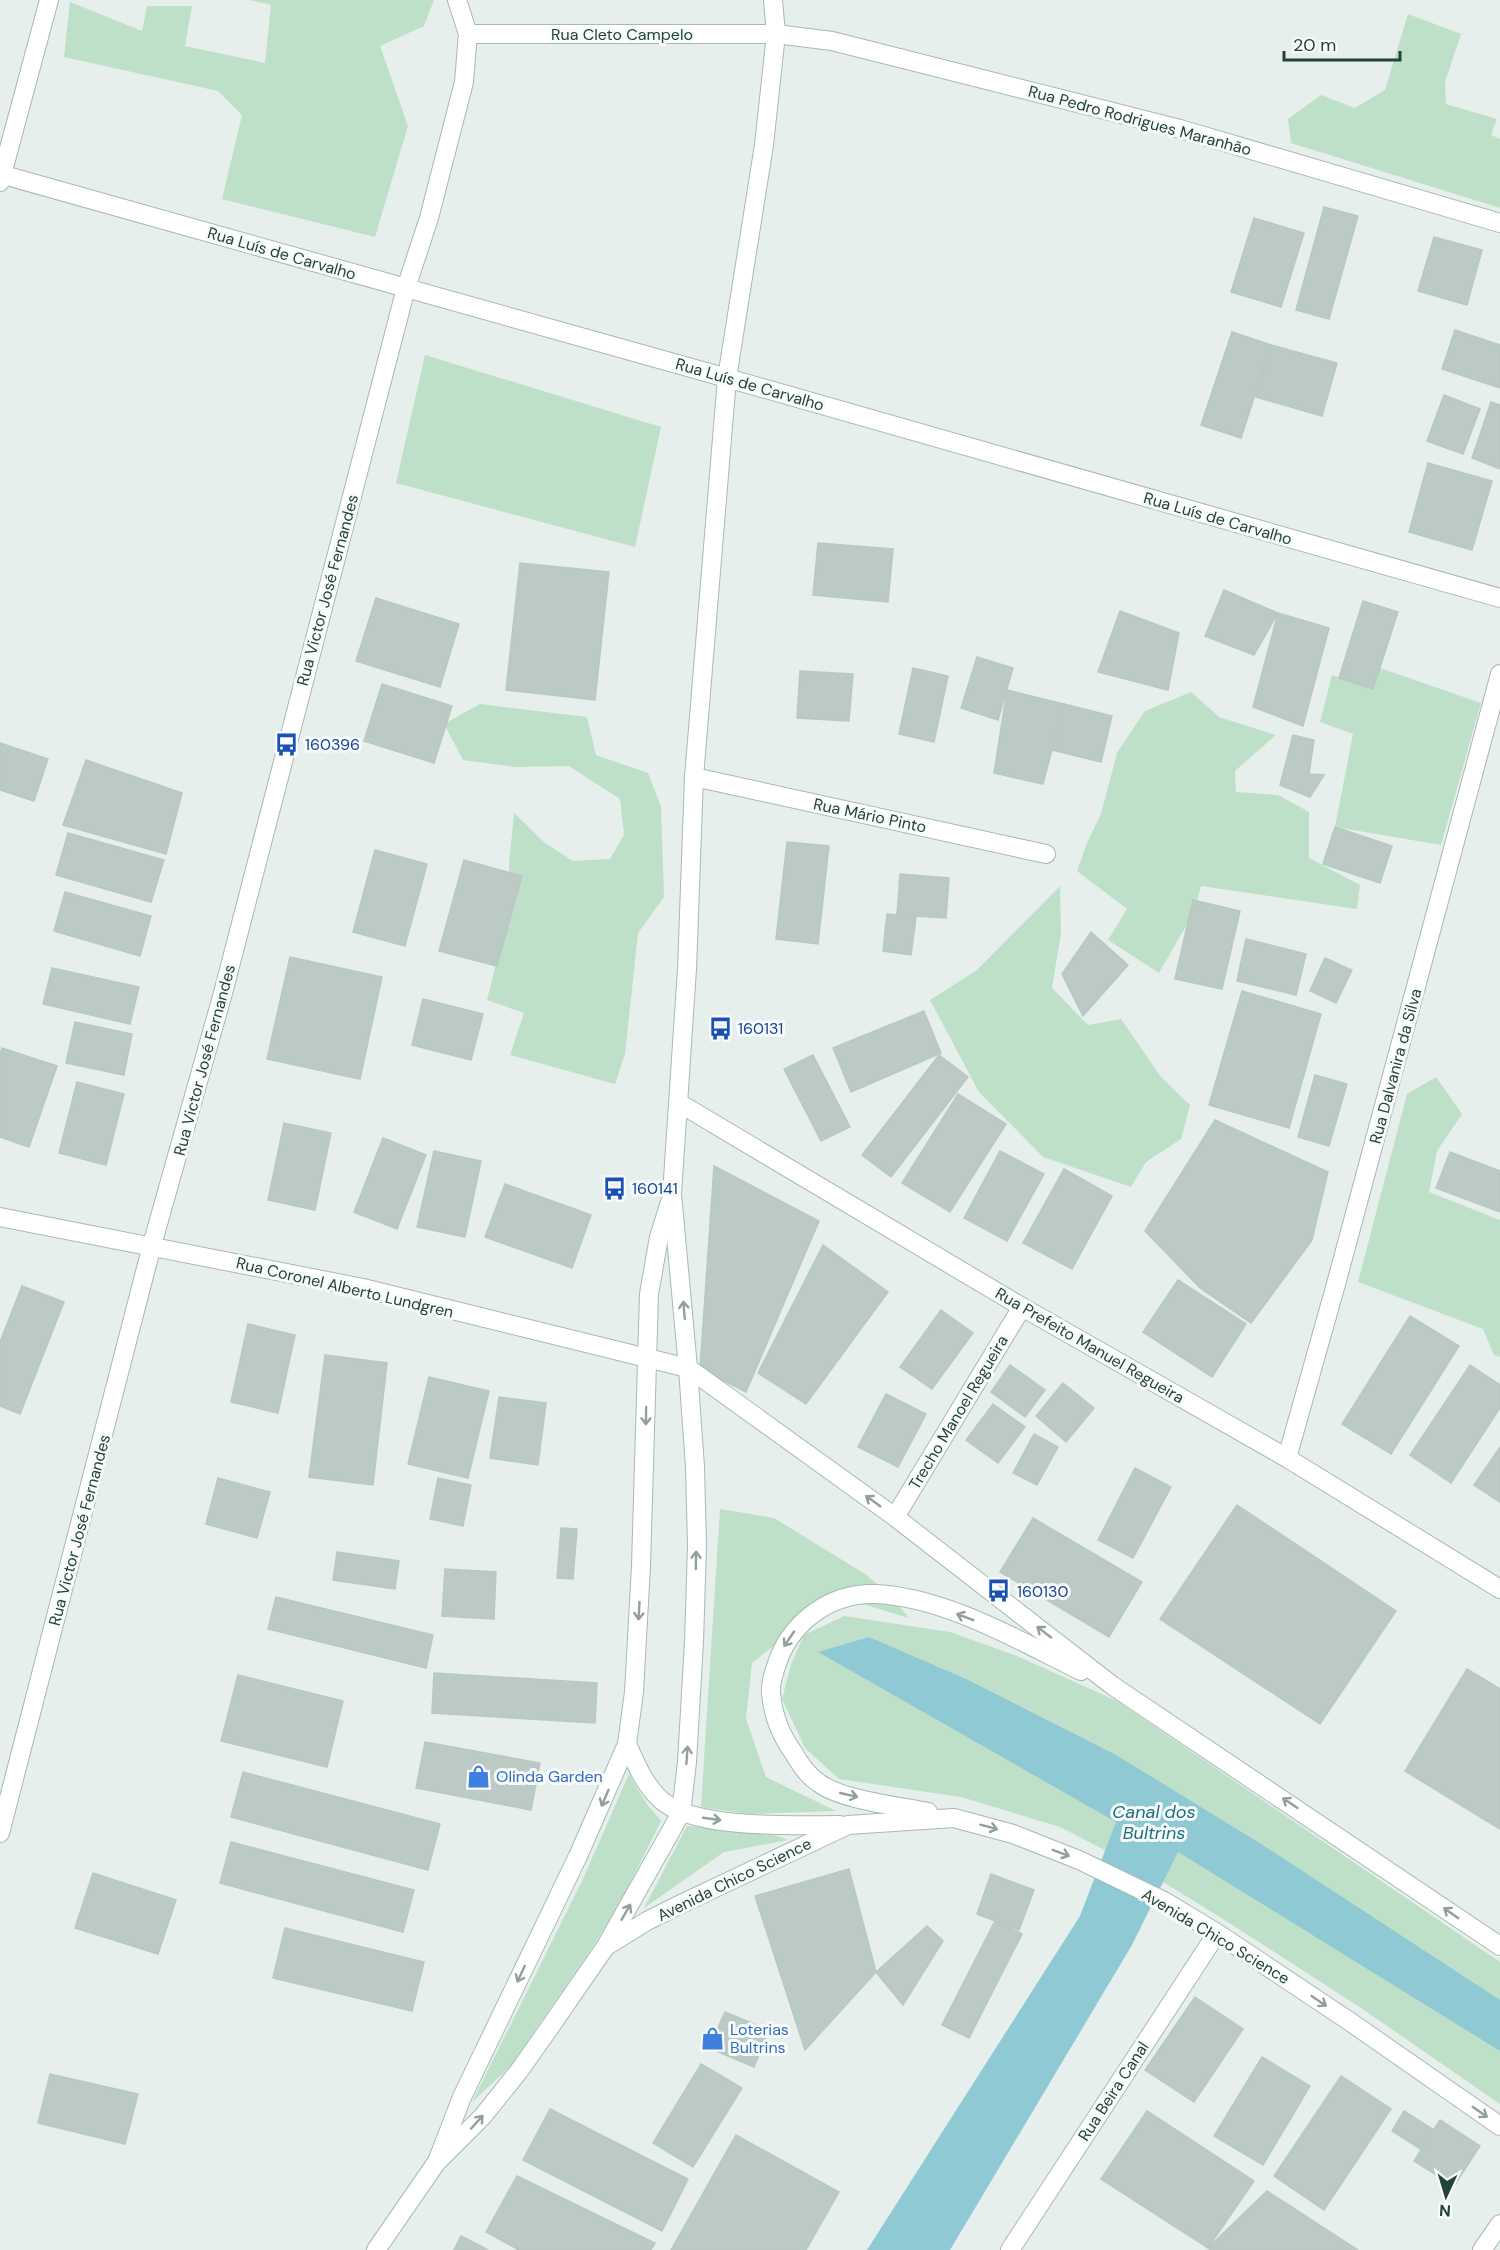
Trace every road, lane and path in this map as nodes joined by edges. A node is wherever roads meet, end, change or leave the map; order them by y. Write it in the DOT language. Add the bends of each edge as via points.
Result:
graph roads {
  1 [pos="49,0"];
  2 [pos="457,0"];
  3 [pos="772,0"];
  4 [pos="468,34"];
  5 [pos="776,34"];
  6 [pos="1,177"];
  7 [pos="1500,223"];
  8 [pos="406,288"];
  9 [pos="728,378"];
  10 [pos="1500,598"];
  11 [pos="1500,674"];
  12 [pos="694,777"];
  13 [pos="1046,854"];
  14 [pos="679,1103"];
  15 [pos="672,1194"];
  16 [pos="0,1217"];
  17 [pos="152,1245"];
  18 [pos="1022,1307"];
  19 [pos="647,1358"];
  20 [pos="688,1368"];
  21 [pos="1287,1458"];
  22 [pos="896,1517"];
  23 [pos="1500,1589"];
  24 [pos="1113,1686"];
  25 [pos="627,1744"];
  26 [pos="681,1813"];
  27 [pos="954,1818"];
  28 [pos="848,1825"];
  29 [pos="0,1833"];
  30 [pos="1217,1933"];
  31 [pos="606,1946"];
  32 [pos="1500,1946"];
  33 [pos="1500,2126"];
  34 [pos="436,2163"];
  35 [pos="1500,2224"];
  36 [pos="376,2250"];
  37 [pos="1010,2250"];
  38 [pos="1482,2250"];
  1 -- 6 [label="street"];
  2 -- 4 [label="street"];
  3 -- 5 [label="street"];
  4 -- 5 [label="street, Rua Cleto Campelo"];
  4 -- 8 [label="street" via="464,82 429,218"];
  5 -- 7 [label="street, Rua Pedro Rodrigues Maranhão" via="832,41 1146,121"];
  5 -- 9 [label="street" via="764,145"];
  6 -- 8 [label="street, Rua Luís de Carvalho"];
  8 -- 9 [label="street, Rua Luís de Carvalho"];
  8 -- 17 [label="street, Rua Victor José Fernandes" via="226,982"];
  9 -- 10 [label="street, Rua Luís de Carvalho"];
  9 -- 12 [label="street"];
  11 -- 21 [label="street, Rua Dalvanira da Silva"];
  12 -- 13 [label="street, Rua Mário Pinto"];
  12 -- 14 [label="street"];
  14 -- 15 [label="street"];
  14 -- 18 [label="street, Rua Prefeito Manuel Regueira"];
  15 -- 19 [label="street" via="652,1268"];
  20 -- 15 [label="street, one-way"];
  16 -- 17 [label="street, Rua Coronel Alberto Lundgren"];
  17 -- 19 [label="street, Rua Coronel Alberto Lundgren" via="363,1288"];
  17 -- 29 [label="street, Rua Victor José Fernandes"];
  18 -- 21 [label="street, Rua Prefeito Manuel Regueira"];
  18 -- 22 [label="street, Trecho Manoel Regueira"];
  19 -- 20 [label="street, Rua Coronel Alberto Lundgren"];
  19 -- 25 [label="street, one-way" via="639,1606"];
  22 -- 20 [label="street, one-way"];
  26 -- 20 [label="street, one-way" via="697,1556"];
  21 -- 23 [label="street, Rua Prefeito Manuel Regueira"];
  24 -- 22 [label="street, one-way"];
  24 -- 27 [label="street, one-way" via="987,1625 939,1607 875,1594 849,1596 815,1612 783,1647 775,1668 771,1691 780,1734 805,1771 820,1785 838,1793"];
  32 -- 24 [label="street, one-way"];
  25 -- 26 [label="street" via="659,1799"];
  25 -- 34 [label="street, one-way" via="578,1856 462,2097"];
  26 -- 28 [label="street, one-way" via="746,1823"];
  31 -- 26 [label="street, one-way"];
  27 -- 28 [label="street, Avenida Chico Science"];
  27 -- 30 [label="street, Avenida Chico Science, one-way" via="1013,1834 1095,1868 1164,1901"];
  28 -- 31 [label="street, Avenida Chico Science" via="647,1921"];
  30 -- 33 [label="street, Avenida Chico Science, one-way"];
  30 -- 37 [label="street, Rua Beira Canal"];
  34 -- 31 [label="street, one-way" via="475,2125 519,2071"];
  34 -- 36 [label="street"];
  35 -- 38 [label="street"];
}
